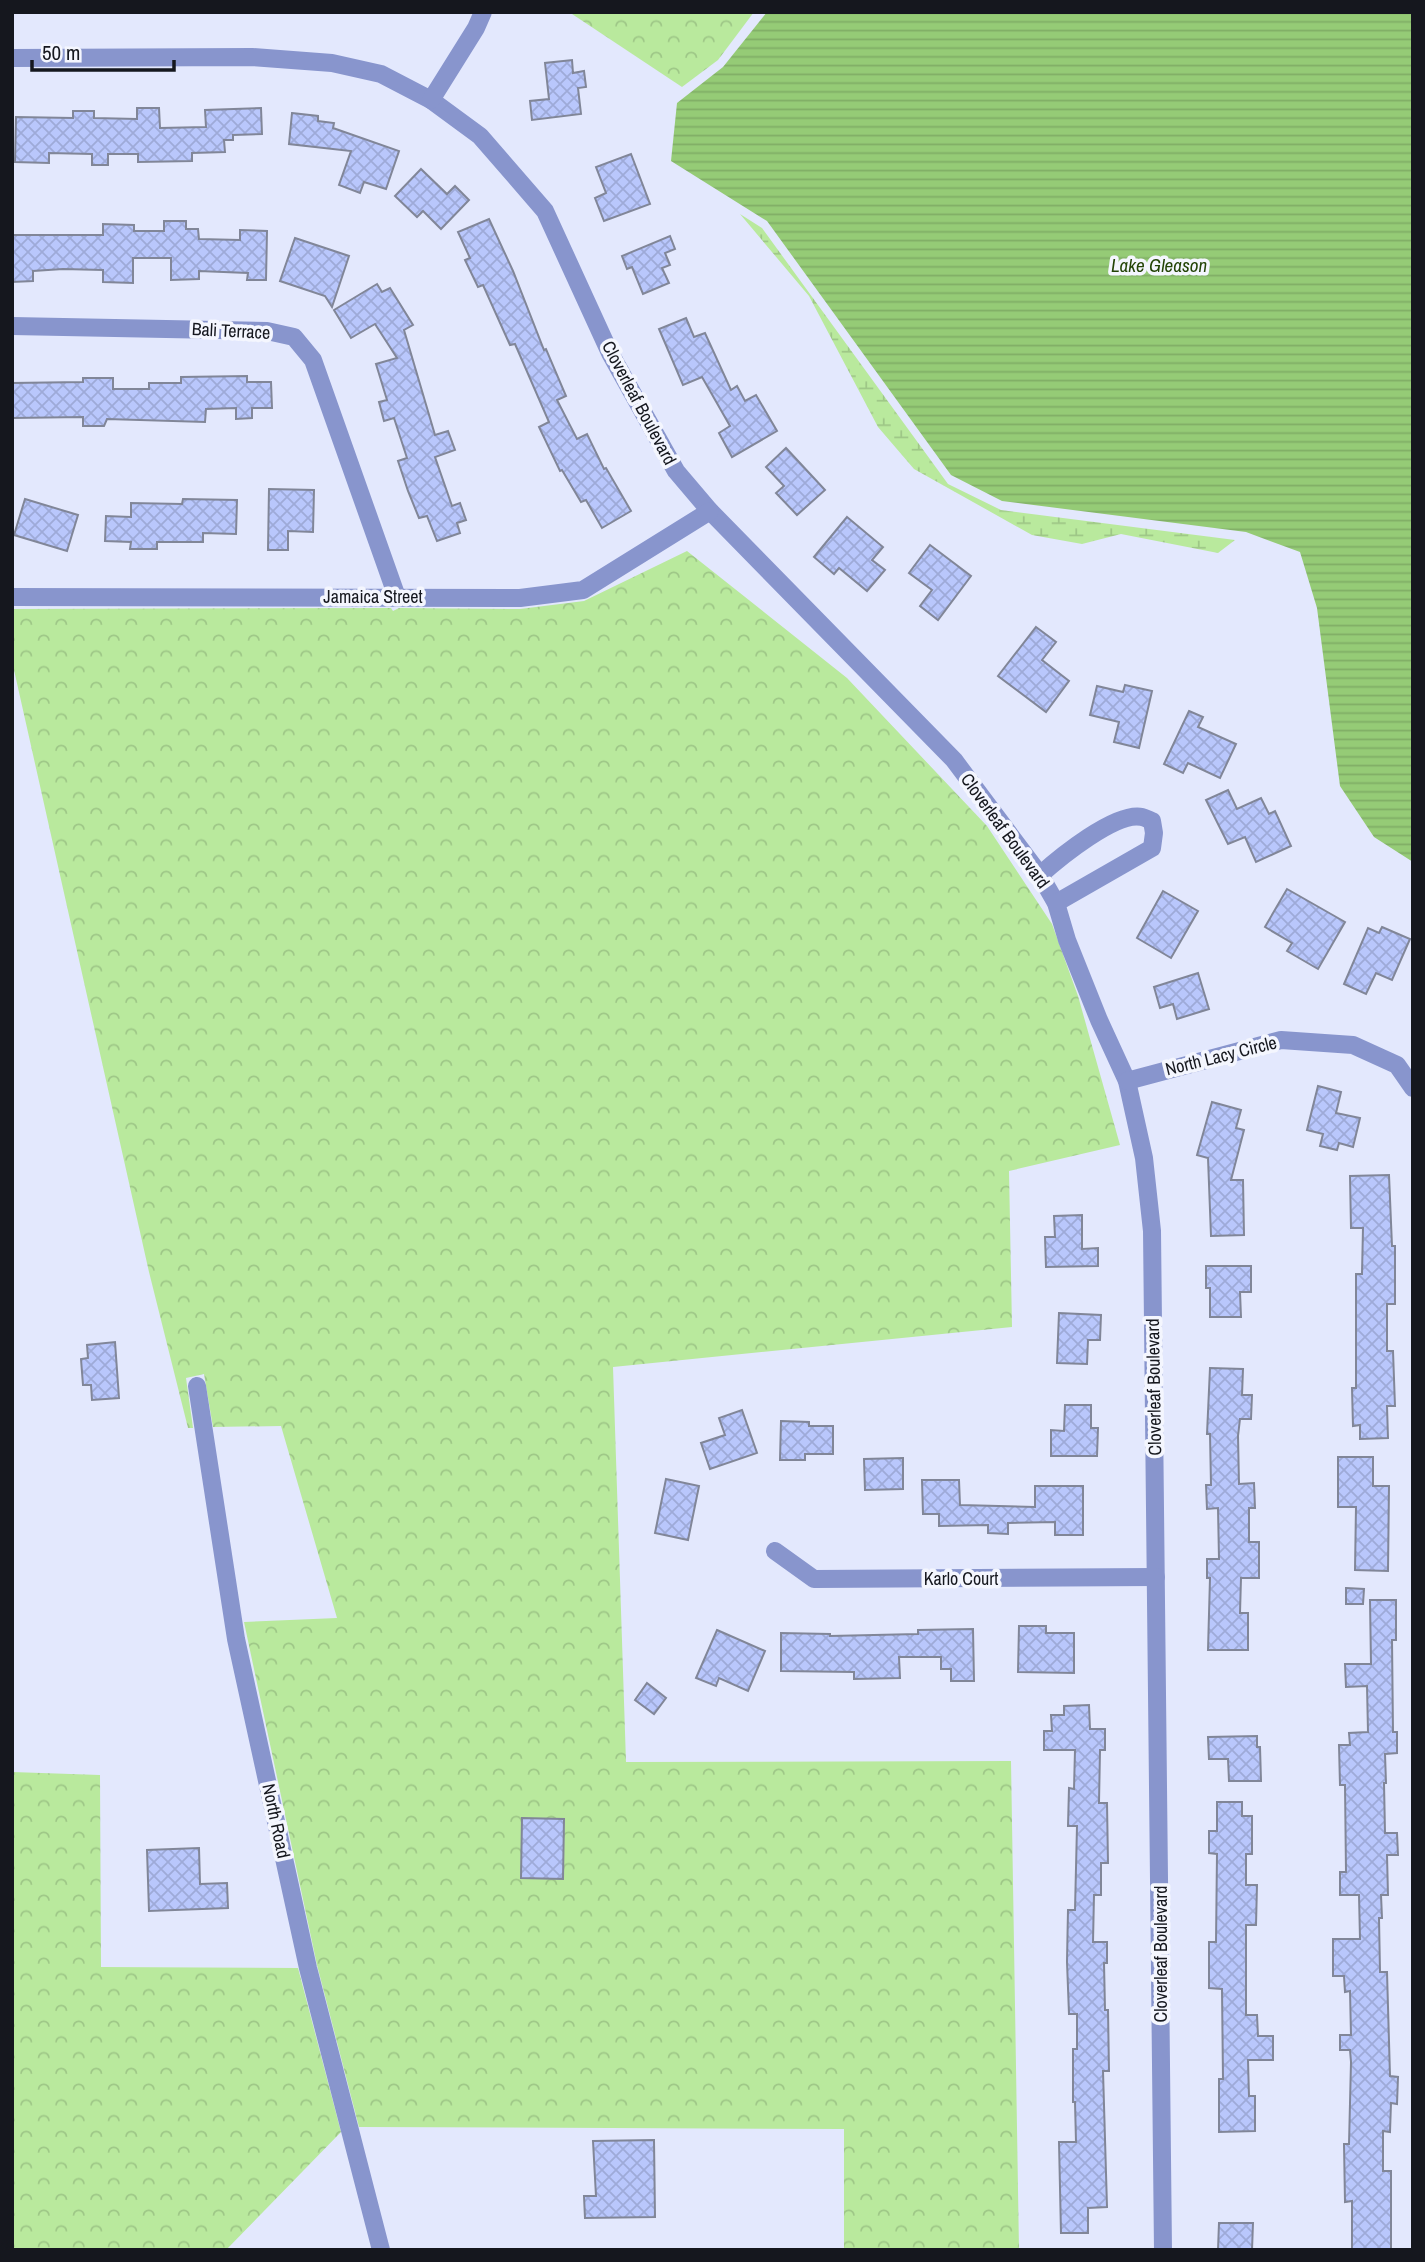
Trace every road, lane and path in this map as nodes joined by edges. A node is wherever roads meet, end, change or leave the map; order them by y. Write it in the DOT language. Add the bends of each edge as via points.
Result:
graph roads {
  1 [pos="483,12"];
  2 [pos="12,58"];
  3 [pos="431,100"];
  4 [pos="12,326"];
  5 [pos="710,511"];
  6 [pos="12,597"];
  7 [pos="397,597"];
  8 [pos="1040,875"];
  9 [pos="1056,903"];
  10 [pos="1127,1081"];
  11 [pos="1413,1088"];
  12 [pos="197,1386"];
  13 [pos="775,1551"];
  14 [pos="1156,1577"];
  15 [pos="381,2250"];
  16 [pos="1163,2250"];
  1 -- 3 [label="street"];
  2 -- 3 [label="street, Cloverleaf Boulevard" via="252,57 332,63 381,74"];
  3 -- 5 [label="street, Cloverleaf Boulevard" via="480,136 545,211 610,353 676,471"];
  4 -- 7 [label="street, Bali Terrace" via="267,331 295,337 313,360"];
  5 -- 7 [label="street, Jamaica Street" via="583,590 520,598"];
  5 -- 8 [label="street, Cloverleaf Boulevard" via="954,760"];
  6 -- 7 [label="street, Jamaica Street"];
  8 -- 9 [label="street, Cloverleaf Boulevard"];
  8 -- 9 [label="street" via="1112,823 1141,816 1152,821 1152,848"];
  9 -- 10 [label="street, Cloverleaf Boulevard"];
  10 -- 11 [label="street, North Lacy Circle" via="1281,1040 1353,1045 1397,1065"];
  10 -- 14 [label="street, Cloverleaf Boulevard" via="1144,1158 1152,1231"];
  12 -- 15 [label="street, North Road" via="239,1652 308,1968"];
  13 -- 14 [label="street, Karlo Court" via="814,1579"];
  14 -- 16 [label="street, Cloverleaf Boulevard"];
}
